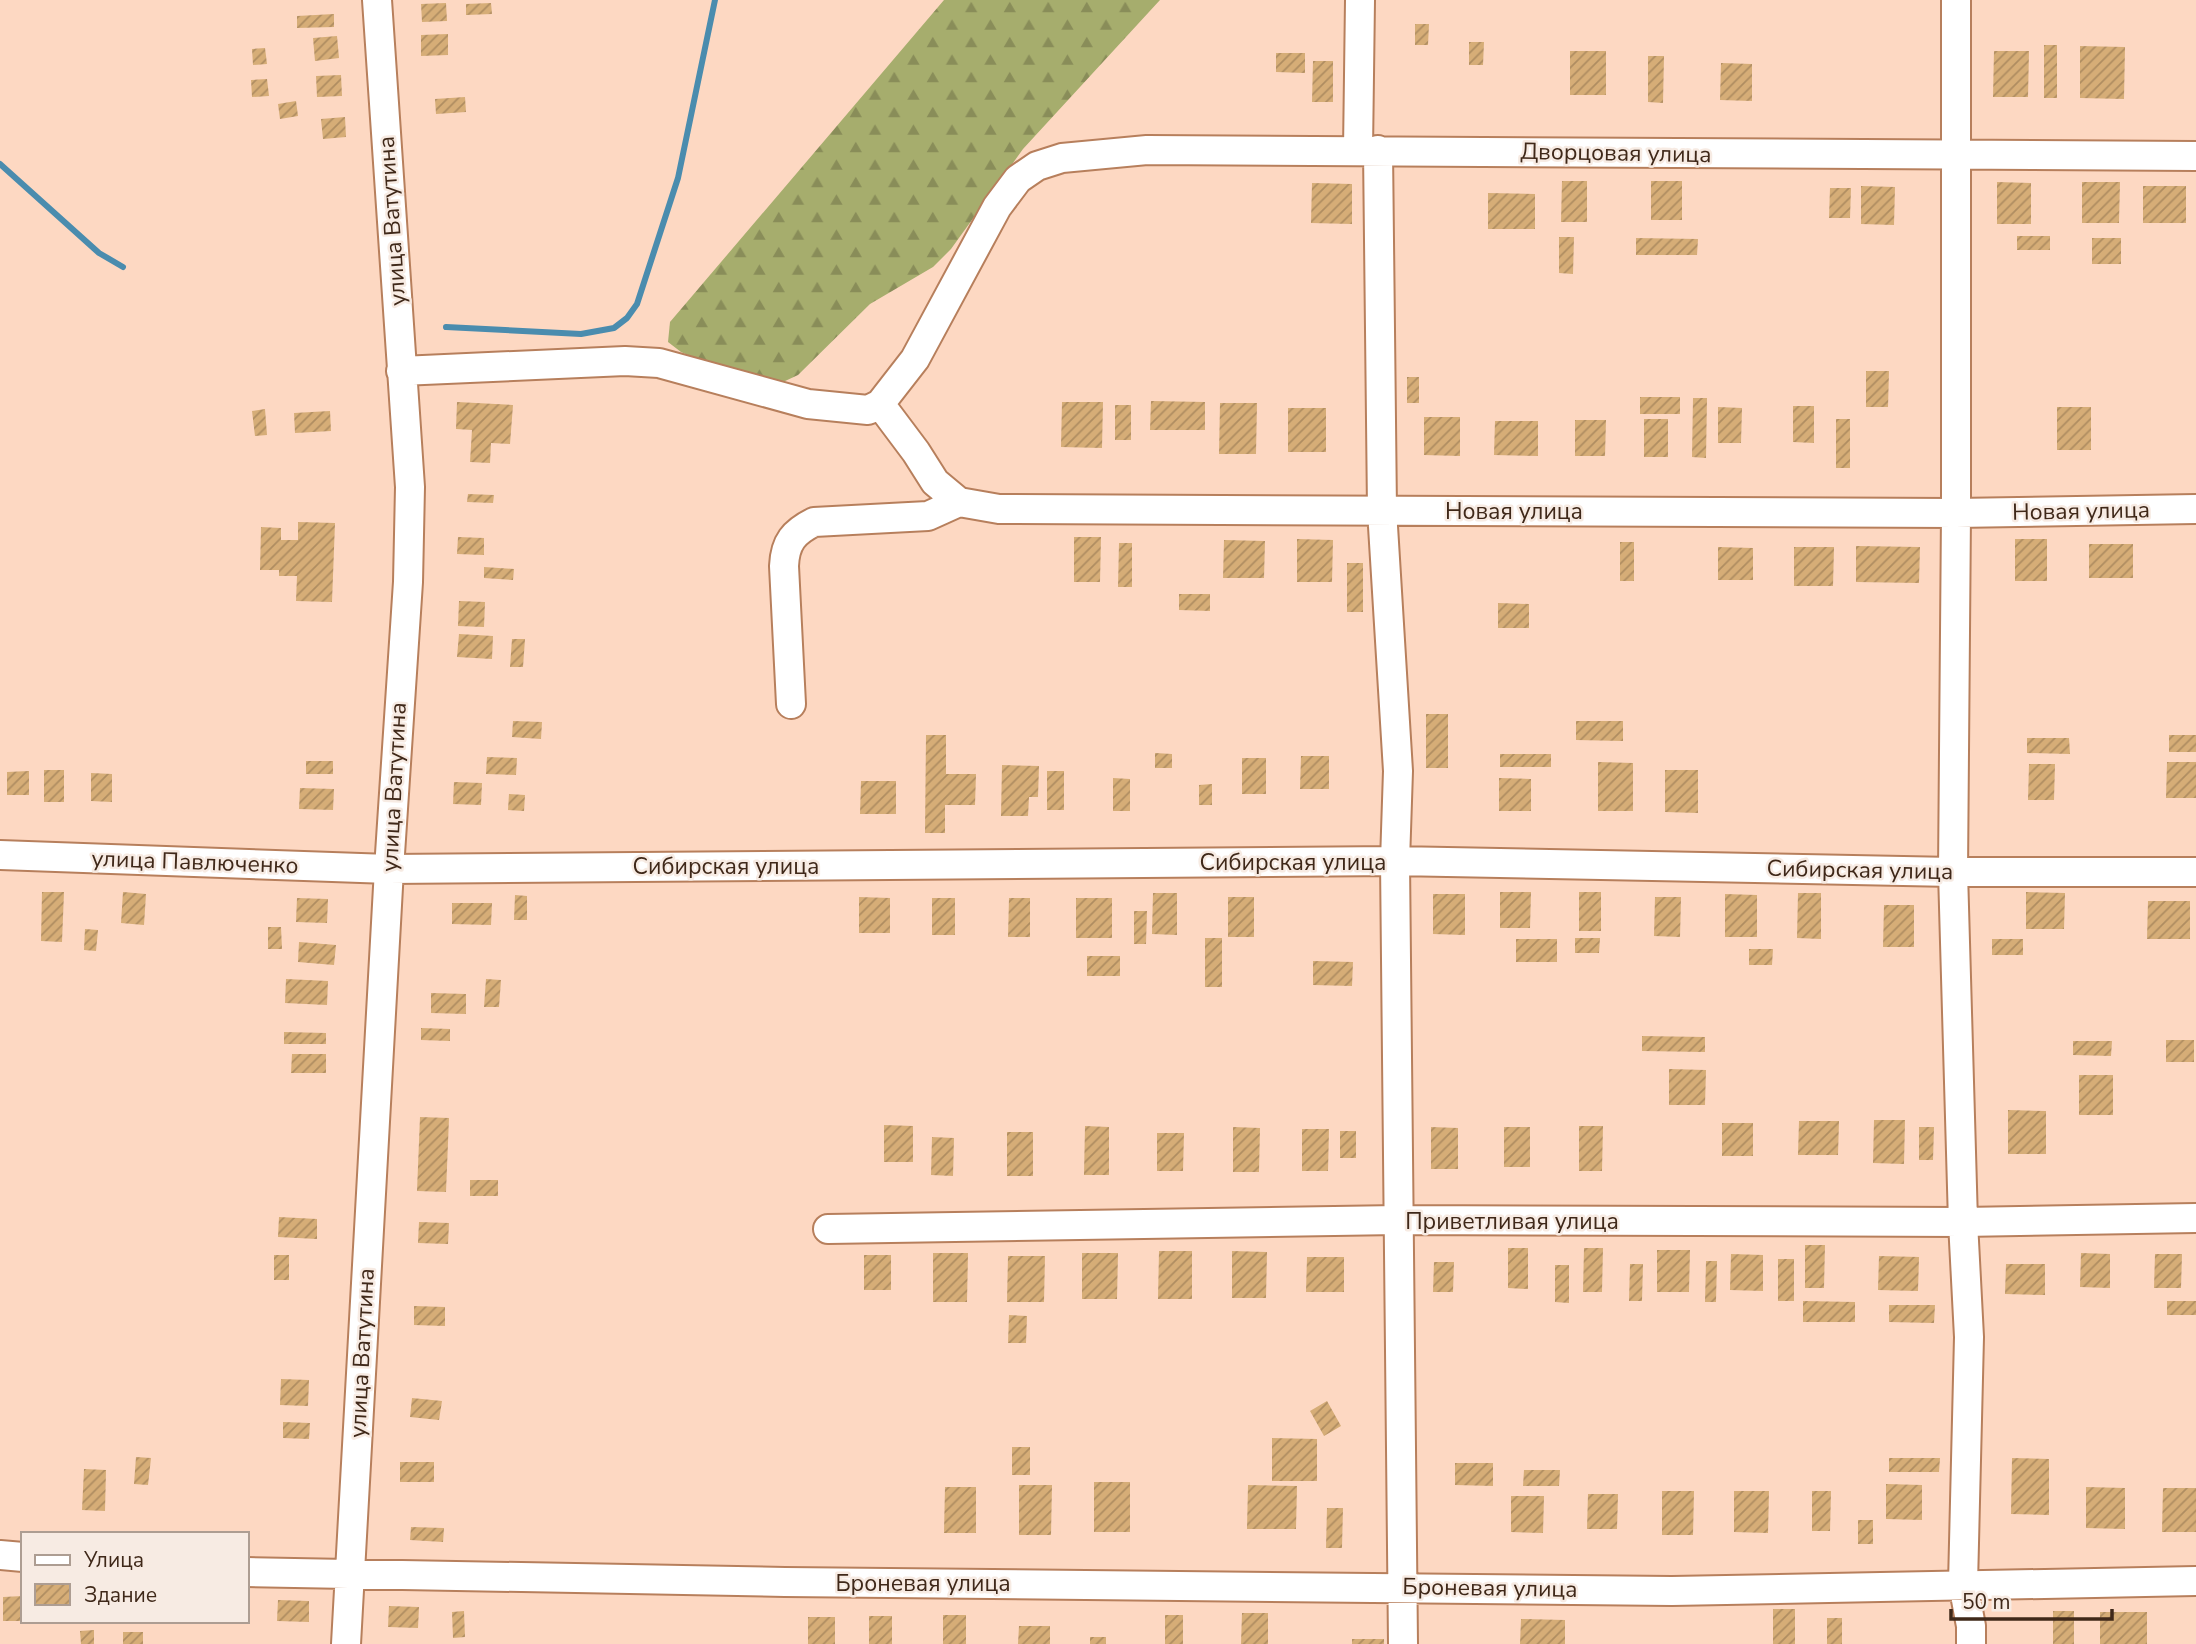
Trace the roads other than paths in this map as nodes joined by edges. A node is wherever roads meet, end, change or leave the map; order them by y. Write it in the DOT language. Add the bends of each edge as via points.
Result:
graph roads {
  1 [pos="377,0"];
  2 [pos="1360,0"];
  3 [pos="1956,0"];
  4 [pos="1368,150"];
  5 [pos="1956,156"];
  6 [pos="2196,156"];
  7 [pos="401,371"];
  8 [pos="880,404"];
  9 [pos="959,502"];
  10 [pos="2196,509"];
  11 [pos="1382,510"];
  12 [pos="1956,513"];
  13 [pos="791,704"];
  14 [pos="0,855"];
  15 [pos="1395,861"];
  16 [pos="389,869"];
  17 [pos="1953,872"];
  18 [pos="2196,872"];
  19 [pos="2196,1217"];
  20 [pos="1398,1220"];
  21 [pos="1963,1222"];
  22 [pos="828,1230"];
  23 [pos="0,1555"];
  24 [pos="21,1557"];
  25 [pos="248,1572"];
  26 [pos="349,1574"];
  27 [pos="2196,1581"];
  28 [pos="1963,1584"];
  29 [pos="1403,1586"];
  30 [pos="345,1644"];
  31 [pos="1403,1644"];
  32 [pos="1971,1644"];
  1 -- 7 [label="street, улица Ватутина"];
  2 -- 4 [label="street"];
  3 -- 5 [label="street"];
  4 -- 5 [label="street, Дворцовая улица"];
  4 -- 8 [label="street, Дворцовая улица" via="1147,150 1062,158 1037,166 1018,179 997,207 915,359"];
  4 -- 11 [label="street"];
  5 -- 6 [label="street, Дворцовая улица"];
  5 -- 12 [label="street"];
  7 -- 8 [label="street" via="659,363 808,404 868,410"];
  7 -- 16 [label="street, улица Ватутина" via="410,487 408,582"];
  8 -- 9 [label="street" via="935,482"];
  9 -- 11 [label="street, Новая улица" via="999,509"];
  9 -- 13 [label="street" via="928,516 814,522 792,537 784,552"];
  10 -- 12 [label="street, Новая улица"];
  11 -- 12 [label="street, Новая улица"];
  11 -- 15 [label="street" via="1398,771"];
  12 -- 17 [label="street"];
  14 -- 16 [label="street, улица Павлюченко"];
  15 -- 16 [label="street, Сибирская улица"];
  15 -- 17 [label="street, Сибирская улица"];
  15 -- 20 [label="street"];
  16 -- 26 [label="street, улица Ватутина"];
  17 -- 18 [label="street, Сибирская улица"];
  17 -- 21 [label="street"];
  19 -- 21 [label="street, Приветливая улица"];
  20 -- 21 [label="street, Приветливая улица"];
  20 -- 22 [label="street, Приветливая улица"];
  20 -- 29 [label="street"];
  21 -- 28 [label="street" via="1969,1338"];
  23 -- 24 [label="street"];
  25 -- 26 [label="street"];
  26 -- 29 [label="street, Броневая улица"];
  26 -- 30 [label="street, улица Ватутина"];
  27 -- 28 [label="street, Броневая улица"];
  28 -- 29 [label="street, Броневая улица" via="1672,1591"];
  28 -- 32 [label="street"];
  29 -- 31 [label="street"];
}
